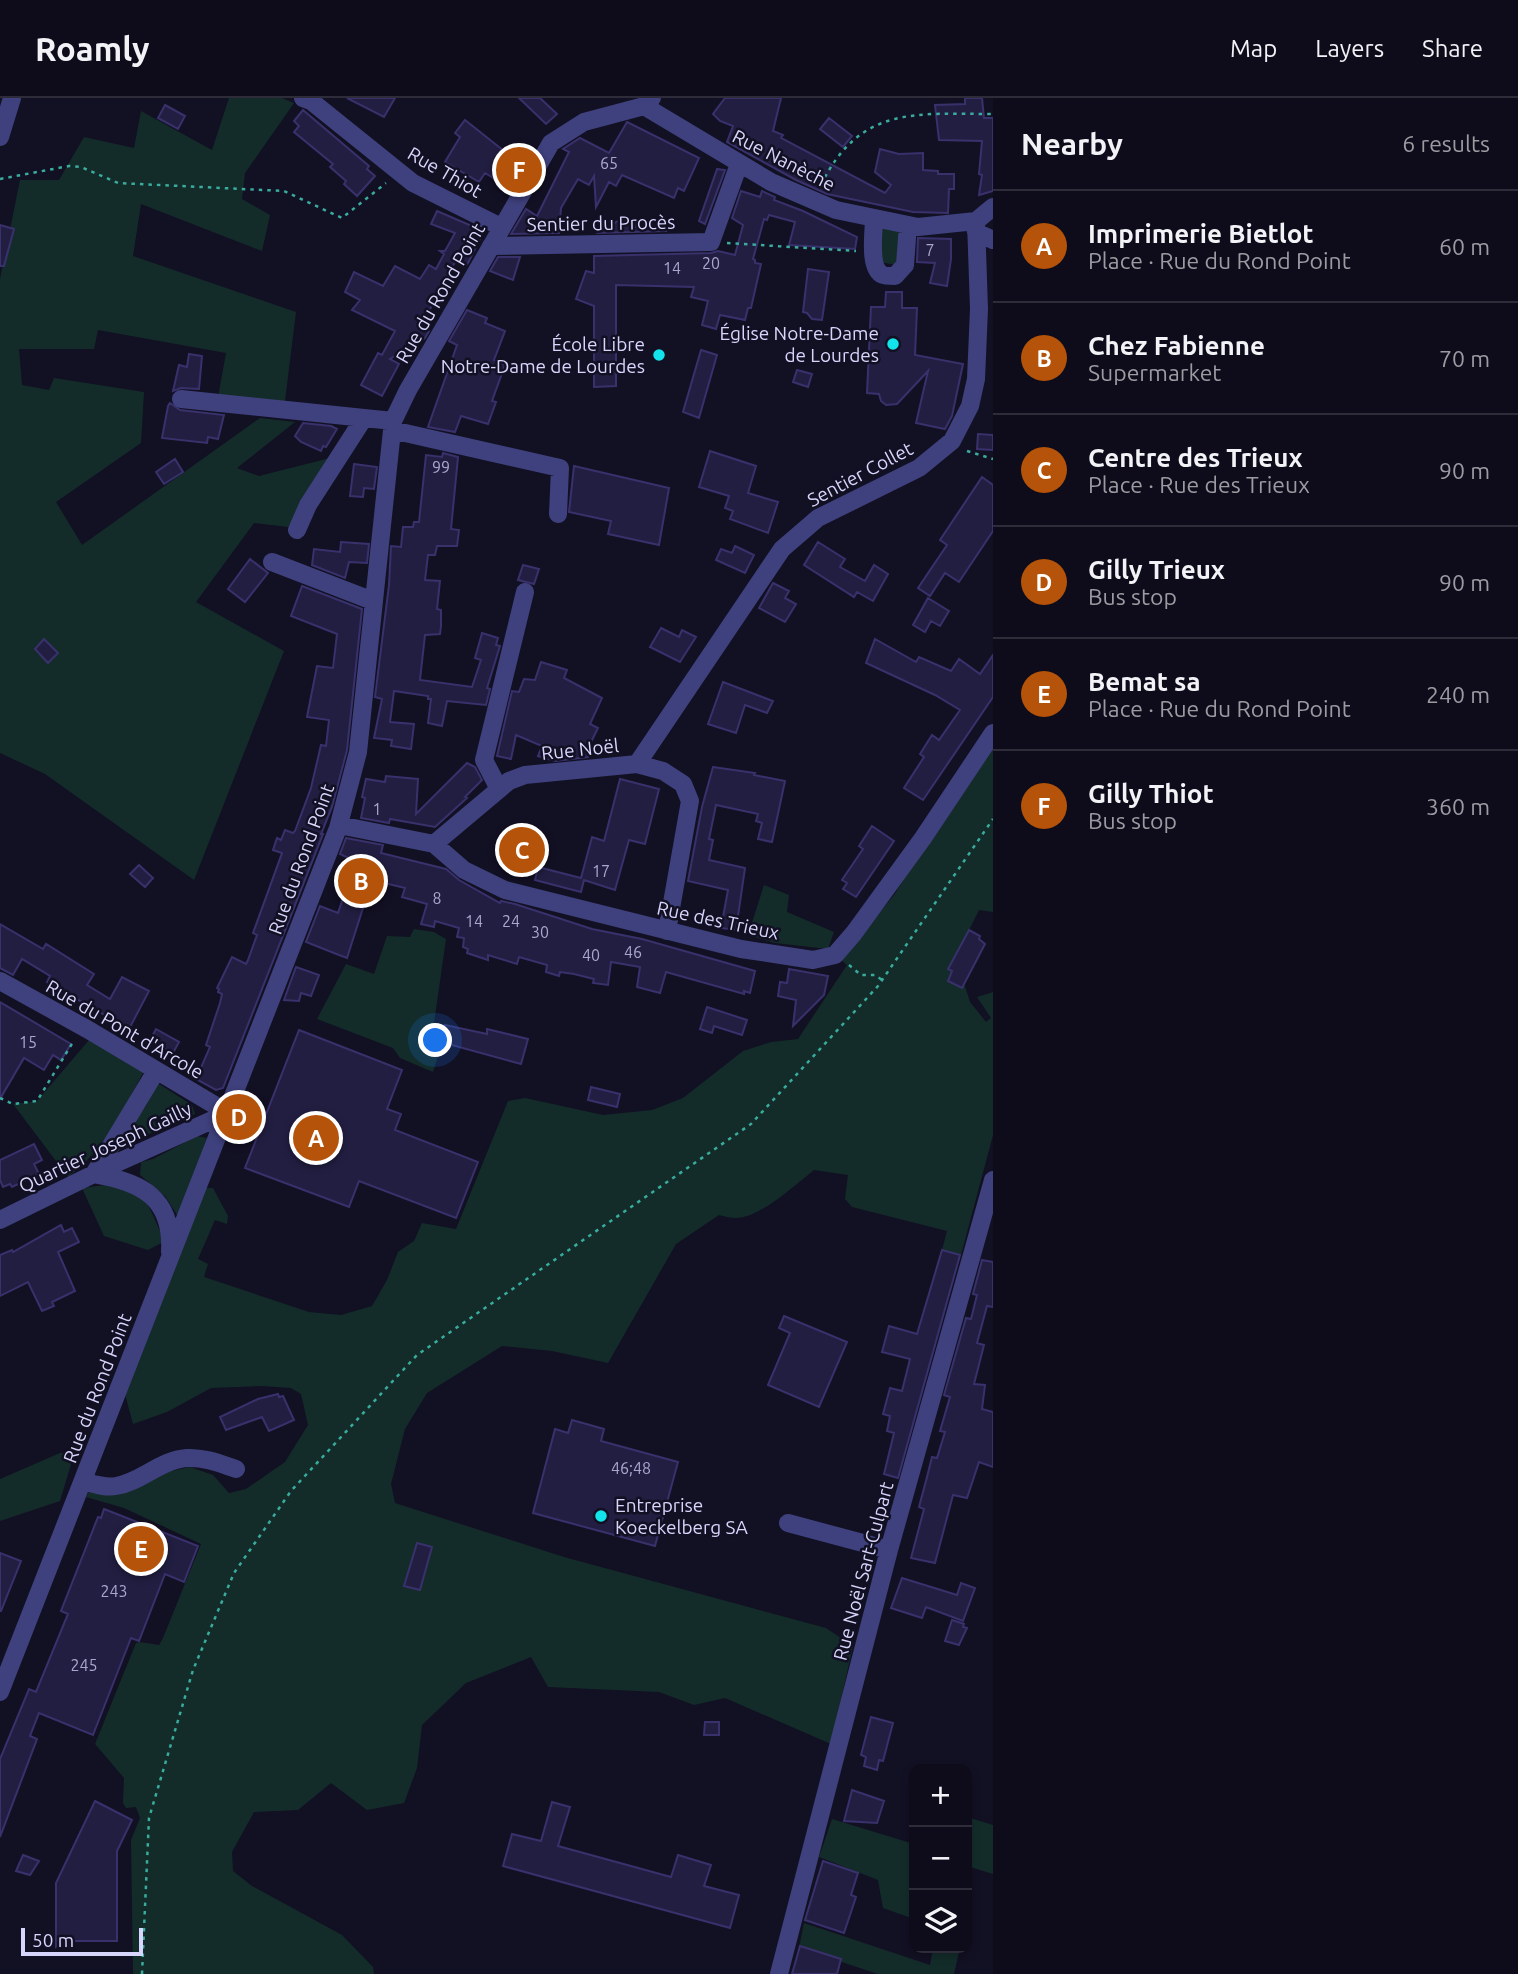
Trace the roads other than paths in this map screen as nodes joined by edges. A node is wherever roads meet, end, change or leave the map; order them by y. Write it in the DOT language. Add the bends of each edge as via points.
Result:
graph roads {
  1 [pos="12,98"];
  2 [pos="303,98"];
  3 [pos="648,102"];
  4 [pos="0,137"];
  5 [pos="739,164"];
  6 [pos="993,207"];
  7 [pos="874,218"];
  8 [pos="908,225"];
  9 [pos="501,227"];
  10 [pos="976,227"];
  11 [pos="993,240"];
  12 [pos="491,246"];
  13 [pos="181,399"];
  14 [pos="364,418"];
  15 [pos="393,426"];
  16 [pos="558,514"];
  17 [pos="297,530"];
  18 [pos="272,562"];
  19 [pos="526,592"];
  20 [pos="373,601"];
  21 [pos="993,733"];
  22 [pos="637,764"];
  23 [pos="499,789"];
  24 [pos="339,825"];
  25 [pos="434,844"];
  26 [pos="667,931"];
  27 [pos="0,981"];
  28 [pos="156,1071"];
  29 [pos="228,1114"];
  30 [pos="94,1174"];
  31 [pos="993,1180"];
  32 [pos="0,1220"];
  33 [pos="169,1262"];
  34 [pos="236,1469"];
  35 [pos="83,1481"];
  36 [pos="788,1523"];
  37 [pos="889,1549"];
  38 [pos="0,1692"];
  39 [pos="779,1974"];
  1 -- 4 [label="street"];
  2 -- 9 [label="street, Rue Thiot" via="412,183"];
  3 -- 5 [label="street, Rue Nanèche"];
  3 -- 9 [label="street, Rue du Rond Point" via="584,122 551,143"];
  5 -- 7 [label="street, Rue Nanèche" via="813,201"];
  5 -- 12 [label="street, Sentier du Procès" via="711,242"];
  6 -- 10 [label="street"];
  7 -- 8 [label="street, Rue Nanèche"];
  7 -- 8 [label="street" via="873,262 884,276 895,276 905,265"];
  8 -- 10 [label="street, Rue Nanèche"];
  9 -- 12 [label="street, Rue du Rond Point"];
  10 -- 11 [label="street"];
  10 -- 22 [label="street, Sentier Collet" via="976,379 959,429 946,448 919,468 818,518 782,549"];
  12 -- 15 [label="street, Rue du Rond Point" via="408,390"];
  13 -- 14 [label="street"];
  14 -- 15 [label="street"];
  14 -- 17 [label="street"];
  15 -- 16 [label="street" via="560,468"];
  15 -- 20 [label="street, Rue du Rond Point"];
  18 -- 20 [label="street"];
  19 -- 23 [label="street" via="484,760"];
  20 -- 24 [label="street, Rue du Rond Point" via="358,752"];
  21 -- 26 [label="street, Rue des Trieux" via="923,838 835,955 813,960"];
  22 -- 23 [label="street, Rue Noël" via="525,775"];
  22 -- 26 [label="street, Rue Noël" via="663,771 683,784 690,801"];
  23 -- 25 [label="street, Rue Noël"];
  24 -- 25 [label="street, Rue des Trieux"];
  24 -- 29 [label="street, Rue du Rond Point"];
  25 -- 26 [label="street, Rue des Trieux" via="464,870 505,890"];
  27 -- 28 [label="street, Rue du Pont d'Arcole"];
  28 -- 29 [label="street, Rue du Pont d'Arcole"];
  28 -- 30 [label="street"];
  29 -- 30 [label="street, Quartier Joseph Gailly"];
  29 -- 33 [label="street, Rue du Rond Point"];
  30 -- 32 [label="street, Quartier Joseph Gailly"];
  30 -- 33 [label="street" via="132,1182 158,1202 171,1238"];
  31 -- 37 [label="street, Rue Noël Sart-Culpart"];
  33 -- 35 [label="street, Rue du Rond Point"];
  34 -- 35 [label="street" via="188,1458 117,1486"];
  35 -- 38 [label="street, Rue du Rond Point"];
  36 -- 37 [label="street"];
  37 -- 39 [label="street, Rue Noël Sart-Culpart"];
}
